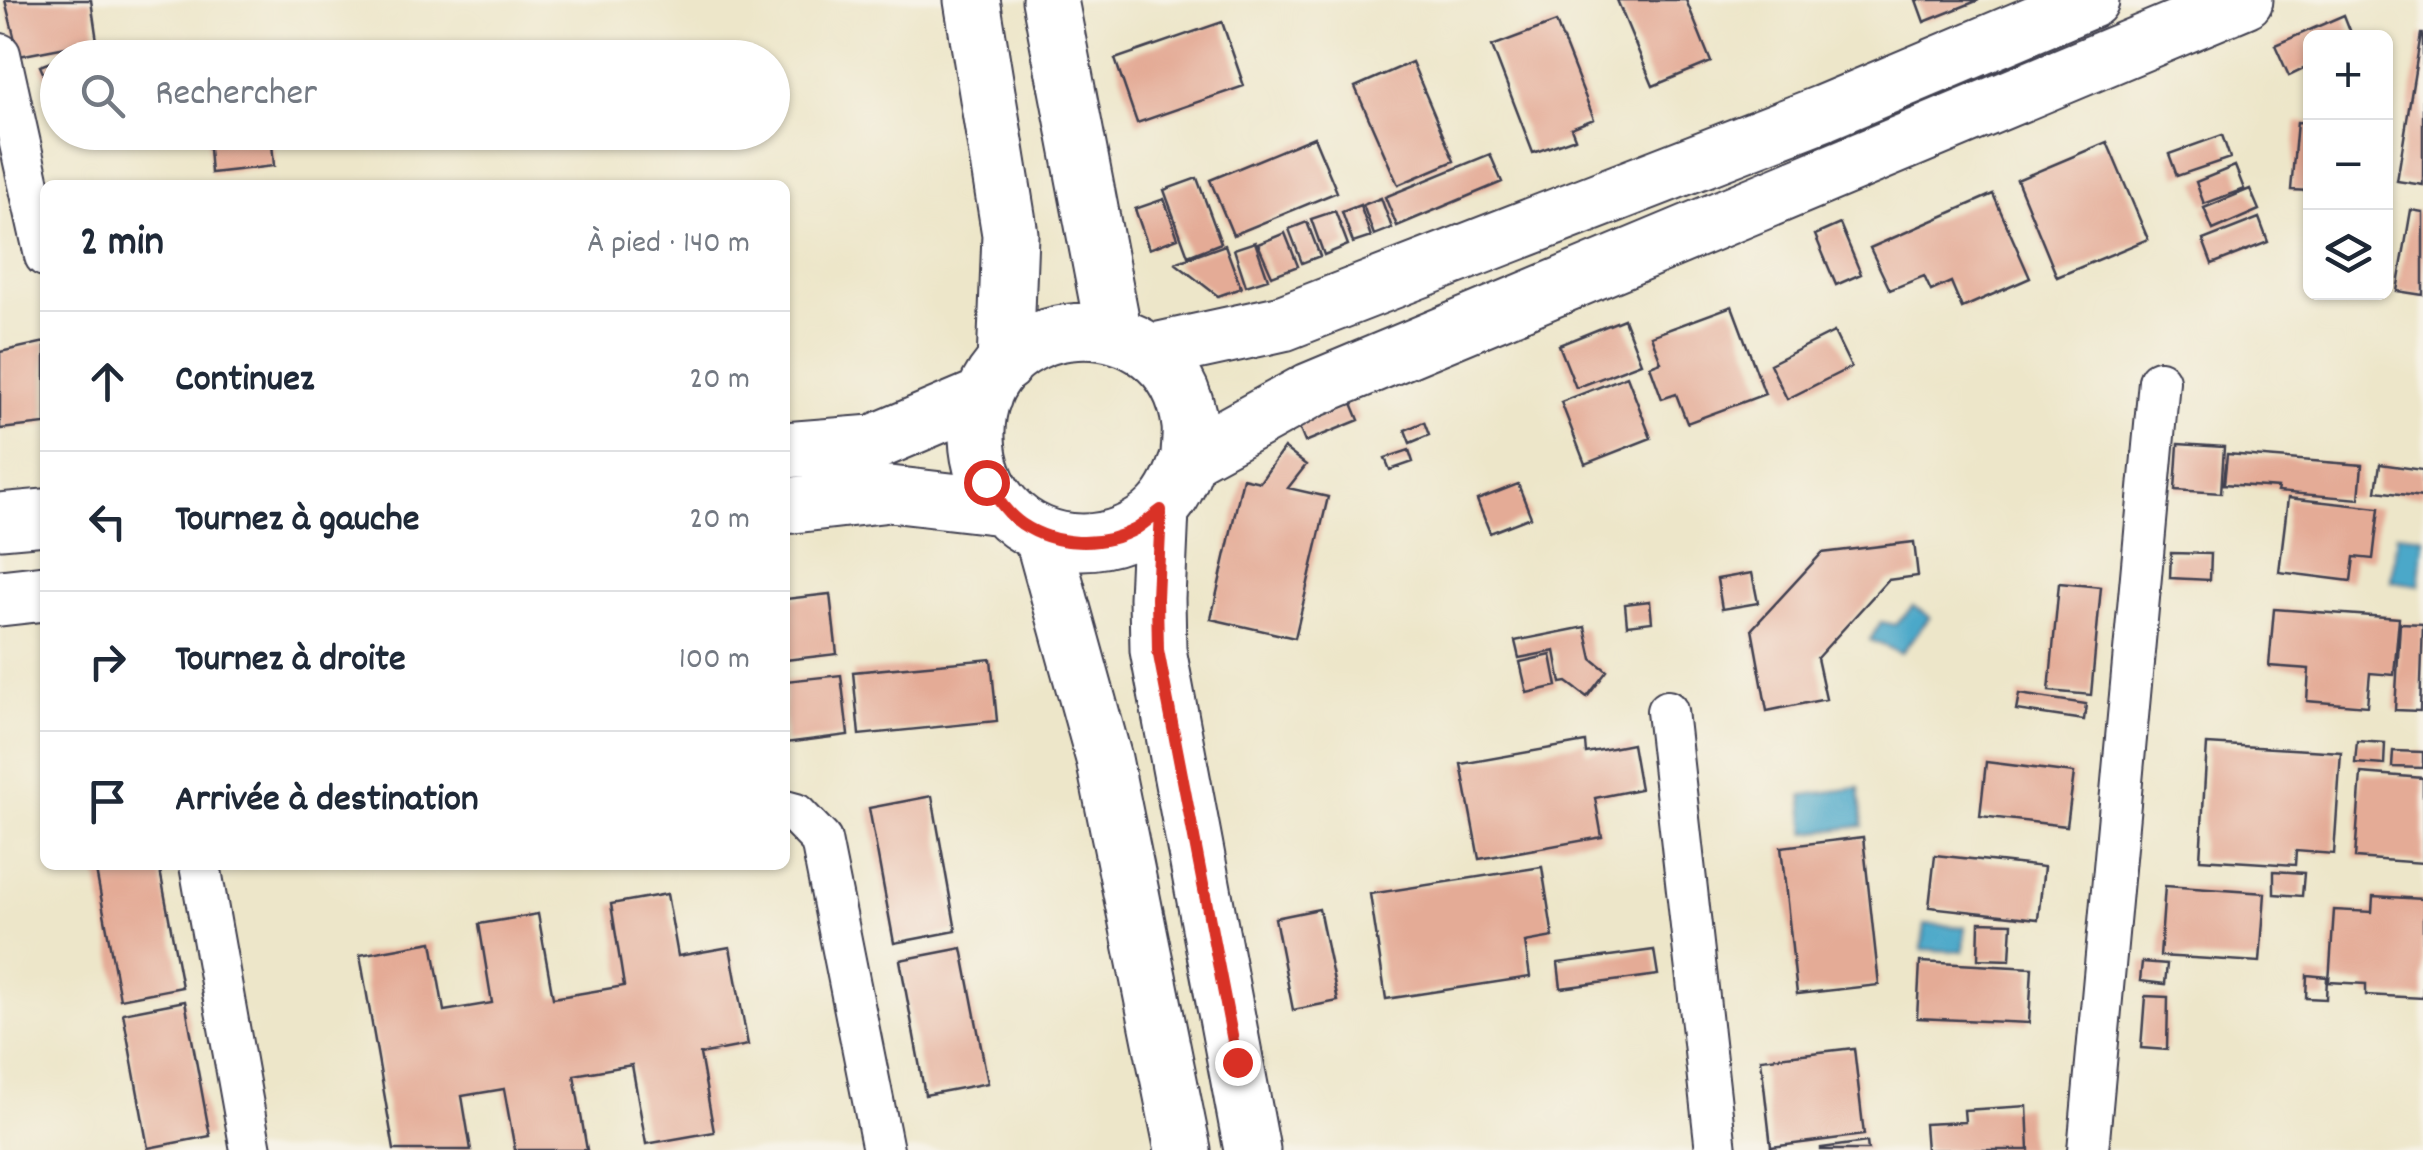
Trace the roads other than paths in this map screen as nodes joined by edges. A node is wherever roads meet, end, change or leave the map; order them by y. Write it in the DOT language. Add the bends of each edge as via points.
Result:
graph roads {
  1 [pos="972,0"];
  2 [pos="1050,0"];
  3 [pos="2091,0"];
  4 [pos="2245,0"];
  5 [pos="0,54"];
  6 [pos="40,234"];
  7 [pos="1132,343"];
  8 [pos="995,380"];
  9 [pos="2159,380"];
  10 [pos="790,450"];
  11 [pos="1189,457"];
  12 [pos="790,505"];
  13 [pos="1161,510"];
  14 [pos="40,517"];
  15 [pos="0,521"];
  16 [pos="1022,521"];
  17 [pos="40,594"];
  18 [pos="0,598"];
  19 [pos="1667,711"];
  20 [pos="790,813"];
  21 [pos="202,870"];
  22 [pos="251,1150"];
  23 [pos="882,1150"];
  24 [pos="1183,1150"];
  25 [pos="1252,1150"];
  26 [pos="1716,1150"];
  27 [pos="2088,1150"];
  1 -- 8 [label="street" via="1010,234"];
  2 -- 7 [label="street"];
  3 -- 7 [label="street" via="1823,113 1283,323"];
  4 -- 11 [label="street" via="1309,391"];
  5 -- 6 [label="street"];
  7 -- 8 [label="street" via="1085,330 1055,333 1028,345"];
  7 -- 11 [label="street" via="1170,373 1184,399"];
  8 -- 10 [label="street" via="873,443"];
  8 -- 16 [label="street" via="976,424 977,454 986,482"];
  9 -- 27 [label="street"];
  11 -- 13 [label="street"];
  12 -- 16 [label="street" via="890,494"];
  13 -- 16 [label="street" via="1105,541 1074,542"];
  13 -- 25 [label="street" via="1158,650"];
  14 -- 15 [label="street"];
  16 -- 24 [label="street" via="1067,630 1104,759"];
  17 -- 18 [label="street"];
  19 -- 26 [label="street"];
  20 -- 23 [label="street" via="821,840"];
  21 -- 22 [label="street"];
}
